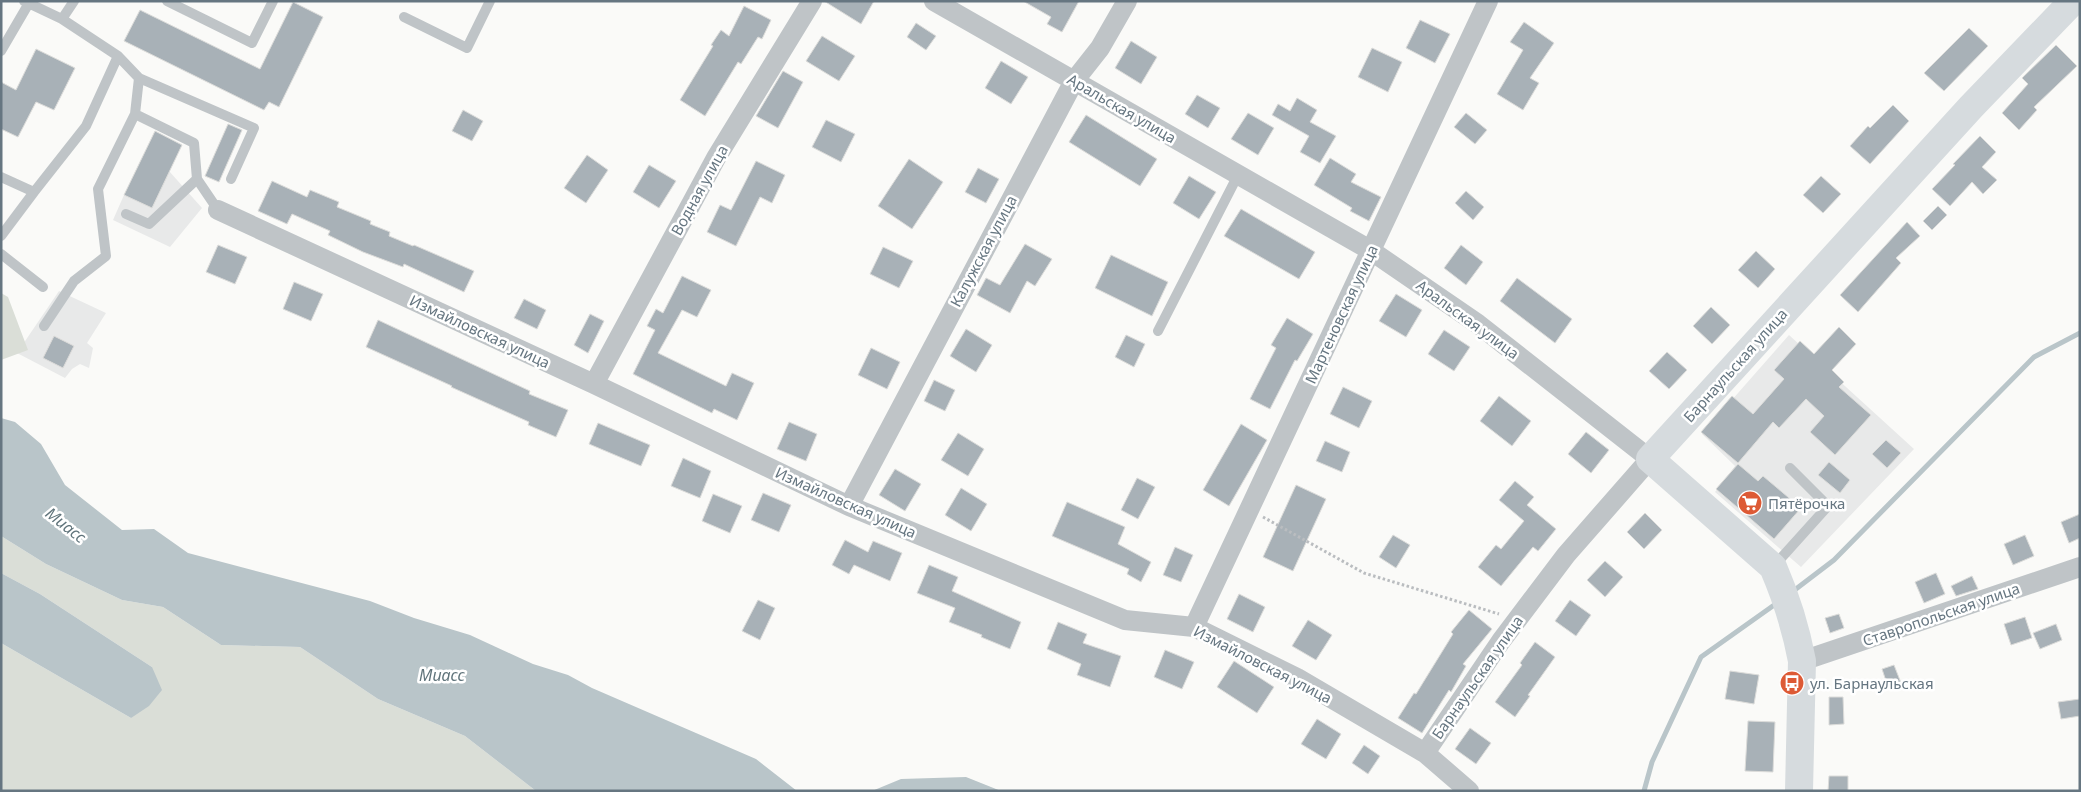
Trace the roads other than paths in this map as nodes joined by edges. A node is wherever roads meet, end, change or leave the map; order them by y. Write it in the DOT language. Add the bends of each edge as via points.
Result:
graph roads {
  1 [pos="74,1"];
  2 [pos="167,1"];
  3 [pos="273,1"];
  4 [pos="490,1"];
  5 [pos="812,1"];
  6 [pos="934,1"];
  7 [pos="1127,1"];
  8 [pos="1488,1"];
  9 [pos="2073,1"];
  10 [pos="26,2"];
  11 [pos="404,17"];
  12 [pos="62,19"];
  13 [pos="1,51"];
  14 [pos="118,56"];
  15 [pos="139,78"];
  16 [pos="1074,81"];
  17 [pos="135,114"];
  18 [pos="1238,175"];
  19 [pos="1,177"];
  20 [pos="197,179"];
  21 [pos="230,179"];
  22 [pos="34,192"];
  23 [pos="218,210"];
  24 [pos="126,214"];
  25 [pos="1,236"];
  26 [pos="1370,250"];
  27 [pos="1,254"];
  28 [pos="43,287"];
  29 [pos="44,326"];
  30 [pos="1158,331"];
  31 [pos="594,384"];
  32 [pos="1650,459"];
  33 [pos="1790,468"];
  34 [pos="849,506"];
  35 [pos="2080,567"];
  36 [pos="1775,573"];
  37 [pos="1194,627"];
  38 [pos="1802,662"];
  39 [pos="1425,753"];
  40 [pos="1468,791"];
  41 [pos="1799,791"];
  1 -- 12 [label="lane"];
  2 -- 3 [label="lane" via="252,43"];
  4 -- 11 [label="lane" via="468,48"];
  5 -- 31 [label="street, Водная улица" via="716,158"];
  6 -- 16 [label="street, Аральская улица"];
  7 -- 16 [label="street, Калужская улица" via="1100,48"];
  8 -- 26 [label="street, Мартеновская улица"];
  9 -- 32 [label="street, Барнаульская улица" via="1964,114"];
  10 -- 12 [label="lane"];
  10 -- 13 [label="lane"];
  12 -- 14 [label="lane"];
  14 -- 15 [label="lane"];
  14 -- 22 [label="lane" via="86,126"];
  15 -- 17 [label="lane"];
  15 -- 21 [label="lane" via="254,128"];
  16 -- 18 [label="street, Аральская улица"];
  16 -- 34 [label="street, Калужская улица"];
  17 -- 20 [label="lane" via="194,142"];
  17 -- 29 [label="lane" via="98,189 106,256 74,281"];
  18 -- 26 [label="street, Аральская улица"];
  18 -- 30 [label="lane"];
  19 -- 22 [label="lane"];
  20 -- 23 [label="lane"];
  20 -- 24 [label="lane" via="149,224"];
  22 -- 25 [label="lane"];
  23 -- 31 [label="street, Измайловская улица"];
  26 -- 32 [label="street, Аральская улица" via="1478,324"];
  26 -- 37 [label="street, Мартеновская улица"];
  27 -- 28 [label="lane"];
  31 -- 34 [label="street, Измайловская улица"];
  32 -- 36 [label="street, Аральская улица"];
  32 -- 39 [label="street, Барнаульская улица" via="1566,555 1517,619"];
  33 -- 36 [label="lane" via="1828,506"];
  34 -- 37 [label="street, Измайловская улица" via="1125,620"];
  35 -- 38 [label="street, Ставропольская улица"];
  36 -- 38 [label="street, Аральская улица"];
  37 -- 39 [label="street, Измайловская улица" via="1297,678"];
  38 -- 41 [label="street, Аральская улица"];
  39 -- 40 [label="street, Измайловская улица"];
}
